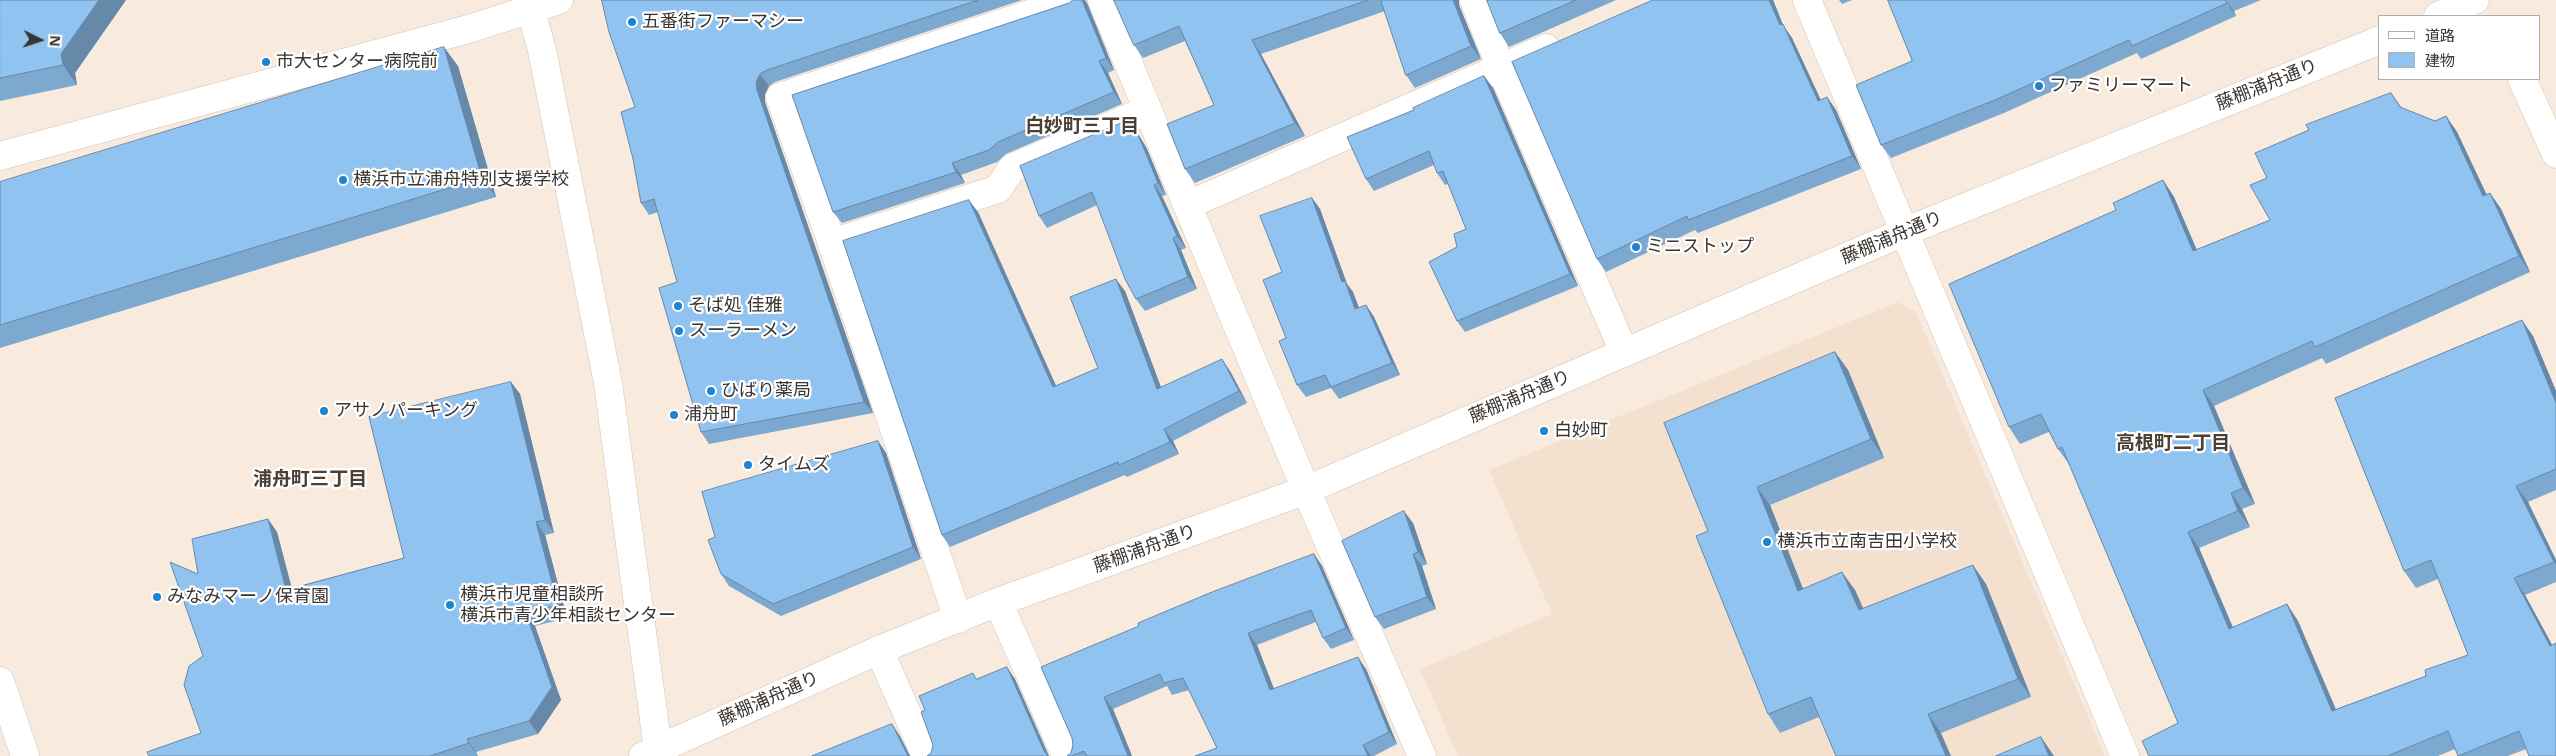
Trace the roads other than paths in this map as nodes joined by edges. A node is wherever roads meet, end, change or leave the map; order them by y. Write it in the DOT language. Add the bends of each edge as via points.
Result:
graph roads {
  1 [pos="559,0"];
  2 [pos="1072,0"];
  3 [pos="1102,0"];
  4 [pos="1474,0"];
  5 [pos="1807,0"];
  6 [pos="529,5"];
  7 [pos="1573,36"];
  8 [pos="2378,41"];
  9 [pos="1501,68"];
  10 [pos="2522,80"];
  11 [pos="1148,110"];
  12 [pos="2556,154"];
  13 [pos="0,156"];
  14 [pos="1188,205"];
  15 [pos="1904,232"];
  16 [pos="832,243"];
  17 [pos="1624,352"];
  18 [pos="1306,490"];
  19 [pos="998,602"];
  20 [pos="958,618"];
  21 [pos="879,650"];
  22 [pos="0,681"];
  23 [pos="654,754"];
  24 [pos="25,756"];
  25 [pos="926,756"];
  26 [pos="1066,756"];
  27 [pos="1422,756"];
  28 [pos="2125,756"];
  1 -- 6 [label="street"];
  2 -- 16 [label="street" via="780,97"];
  3 -- 11 [label="street"];
  4 -- 9 [label="street"];
  5 -- 15 [label="street"];
  6 -- 13 [label="street"];
  6 -- 23 [label="street" via="542,50 608,383"];
  7 -- 9 [label="street"];
  8 -- 15 [label="street, 藤棚浦舟通り"];
  9 -- 14 [label="street"];
  9 -- 17 [label="street"];
  10 -- 12 [label="street"];
  11 -- 14 [label="street"];
  11 -- 16 [label="street" via="1012,168 998,189"];
  14 -- 18 [label="street"];
  15 -- 17 [label="street, 藤棚浦舟通り"];
  15 -- 28 [label="street"];
  16 -- 20 [label="street"];
  17 -- 18 [label="street, 藤棚浦舟通り"];
  18 -- 19 [label="street, 藤棚浦舟通り"];
  18 -- 27 [label="street"];
  19 -- 20 [label="street, 藤棚浦舟通り"];
  19 -- 26 [label="street"];
  20 -- 21 [label="street, 藤棚浦舟通り"];
  21 -- 23 [label="street, 藤棚浦舟通り"];
  21 -- 25 [label="street"];
  22 -- 24 [label="street"];
}
